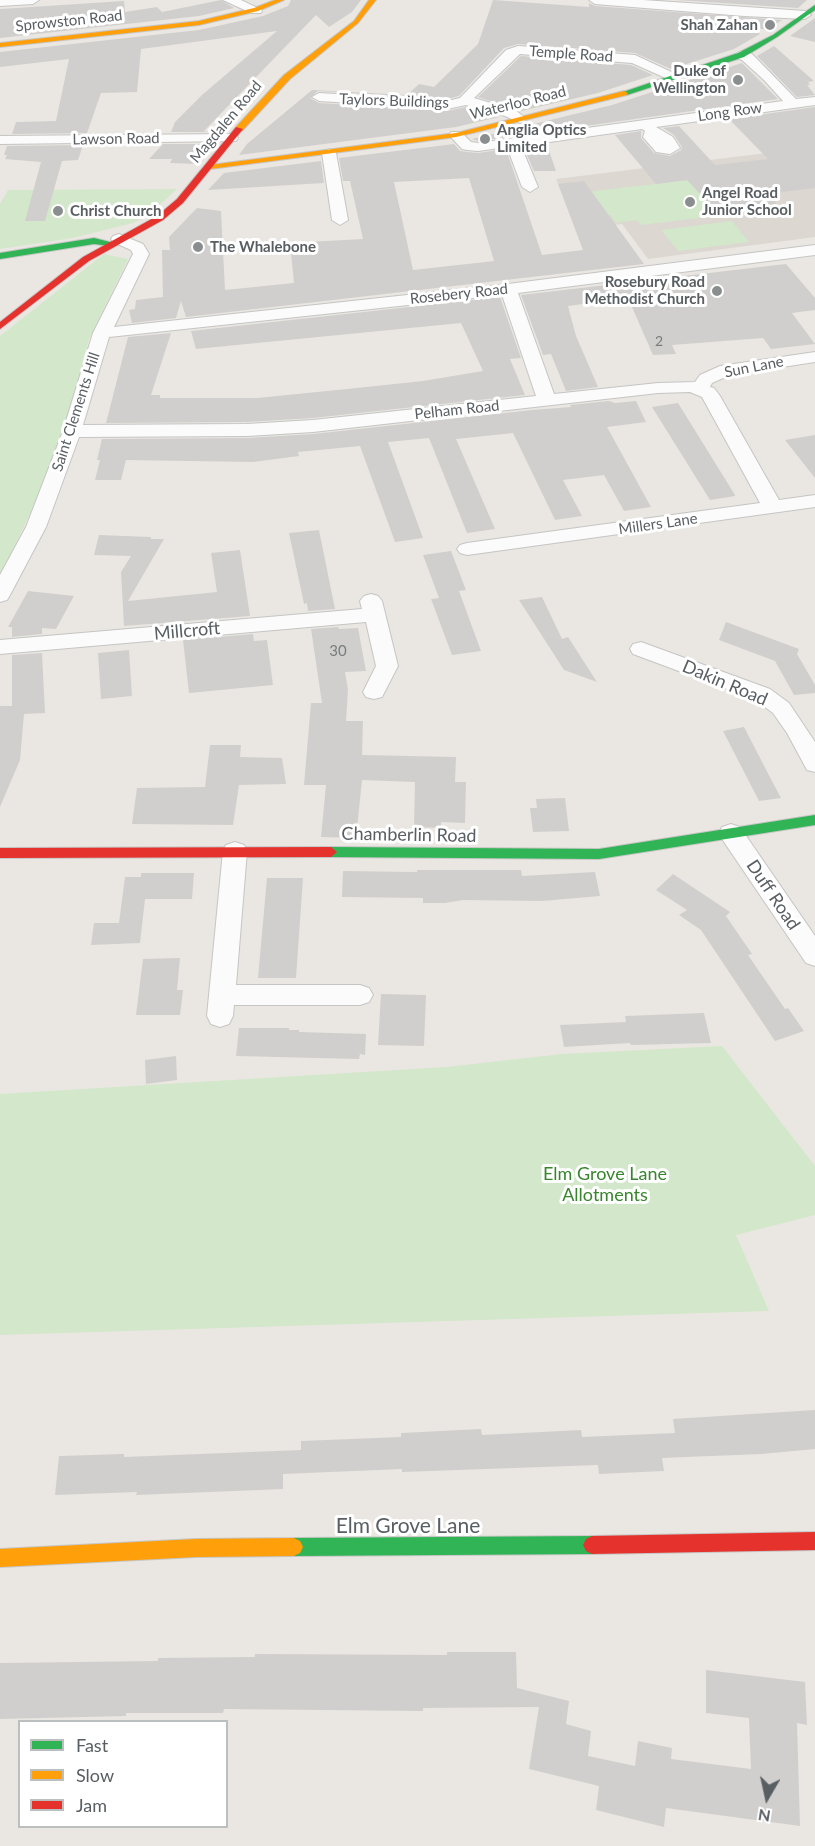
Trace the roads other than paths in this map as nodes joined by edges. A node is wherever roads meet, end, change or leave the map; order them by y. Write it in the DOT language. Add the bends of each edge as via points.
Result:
graph roads {
  1 [pos="33,0"];
  2 [pos="229,0"];
  3 [pos="281,0"];
  4 [pos="373,0"];
  5 [pos="595,0"];
  6 [pos="0,2"];
  7 [pos="256,10"];
  8 [pos="810,11"];
  9 [pos="0,45"];
  10 [pos="741,55"];
  11 [pos="675,77"];
  12 [pos="319,97"];
  13 [pos="468,100"];
  14 [pos="815,101"];
  15 [pos="793,104"];
  16 [pos="520,119"];
  17 [pos="456,135"];
  18 [pos="231,138"];
  19 [pos="0,140"];
  20 [pos="512,142"];
  21 [pos="329,153"];
  22 [pos="210,167"];
  23 [pos="530,187"];
  24 [pos="340,220"];
  25 [pos="116,241"];
  26 [pos="815,250"];
  27 [pos="0,256"];
  28 [pos="508,289"];
  29 [pos="0,326"];
  30 [pos="102,333"];
  31 [pos="815,357"];
  32 [pos="699,389"];
  33 [pos="548,400"];
  34 [pos="72,431"];
  35 [pos="815,501"];
  36 [pos="773,508"];
  37 [pos="467,549"];
  38 [pos="0,595"];
  39 [pos="0,647"];
  40 [pos="640,649"];
  41 [pos="374,692"];
  42 [pos="815,764"];
  43 [pos="815,820"];
  44 [pos="731,833"];
  45 [pos="235,851"];
  46 [pos="0,853"];
  47 [pos="815,956"];
  48 [pos="360,995"];
  49 [pos="815,1541"];
  50 [pos="0,1558"];
  1 -- 6 [label="street"];
  2 -- 7 [label="street"];
  3 -- 7 [label="street, Sprowston Road"];
  4 -- 18 [label="street, Magdalen Road" via="356,22 287,77"];
  5 -- 8 [label="street" via="744,12"];
  7 -- 9 [label="street, Sprowston Road" via="199,23"];
  8 -- 10 [label="street, Waterloo Road"];
  10 -- 11 [label="street, Waterloo Road"];
  10 -- 15 [label="street" via="769,77"];
  11 -- 13 [label="street, Temple Road" via="636,59 518,50"];
  11 -- 16 [label="street, Waterloo Road" via="621,95"];
  12 -- 13 [label="street, Taylors Buildings" via="447,105"];
  13 -- 16 [label="street"];
  14 -- 15 [label="street, Long Row"];
  15 -- 20 [label="street, Long Row" via="649,127"];
  16 -- 17 [label="street, Waterloo Road"];
  17 -- 20 [label="street, Long Row" via="472,147"];
  17 -- 21 [label="street, Waterloo Road"];
  18 -- 19 [label="street, Lawson Road"];
  18 -- 22 [label="street, Magdalen Road"];
  20 -- 23 [label="street"];
  21 -- 22 [label="street, Waterloo Road"];
  21 -- 24 [label="street"];
  22 -- 25 [label="street, Magdalen Road" via="160,218"];
  25 -- 27 [label="street"];
  25 -- 29 [label="street, Magdalen Road" via="64,275"];
  25 -- 30 [label="street, Saint Clements Hill" via="137,247 141,254"];
  26 -- 28 [label="street, Rosebery Road"];
  28 -- 30 [label="street, Rosebery Road"];
  28 -- 33 [label="street"];
  30 -- 34 [label="street, Saint Clements Hill"];
  31 -- 32 [label="street, Sun Lane" via="726,370 706,379"];
  32 -- 33 [label="street, Pelham Road" via="682,386"];
  32 -- 36 [label="street" via="711,396"];
  33 -- 34 [label="street, Pelham Road" via="280,428"];
  34 -- 38 [label="street, Saint Clements Hill" via="36,527"];
  35 -- 36 [label="street, Millers Lane"];
  36 -- 37 [label="street, Millers Lane" via="503,552"];
  39 -- 41 [label="street, Millcroft" via="372,608 387,666"];
  40 -- 42 [label="street, Dakin Road" via="762,694 781,708"];
  43 -- 44 [label="street, Chamberlin Road"];
  44 -- 45 [label="street, Chamberlin Road" via="599,854"];
  44 -- 47 [label="street, Duff Road"];
  45 -- 46 [label="street, Chamberlin Road"];
  45 -- 48 [label="street" via="221,1006"];
  49 -- 50 [label="street, Elm Grove Lane" via="208,1548"];
}
